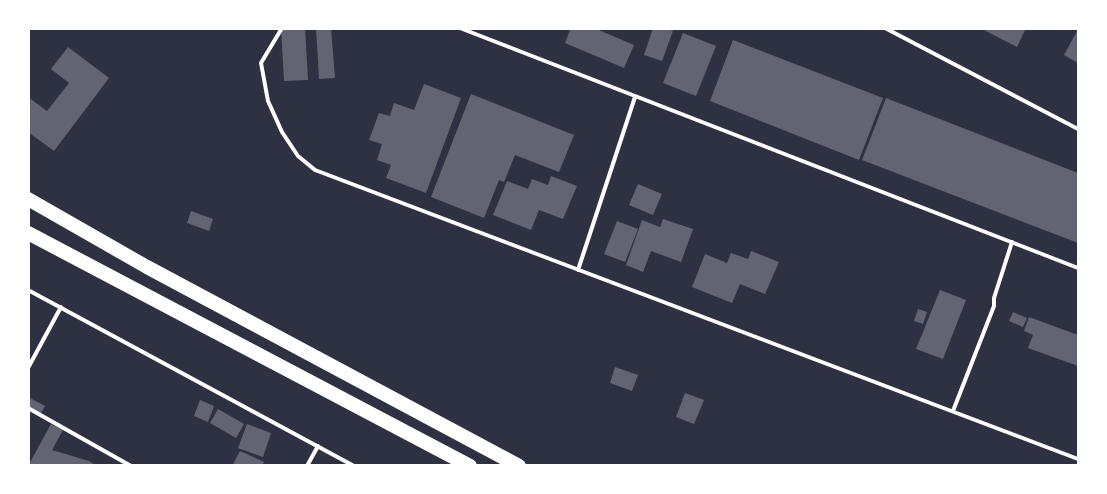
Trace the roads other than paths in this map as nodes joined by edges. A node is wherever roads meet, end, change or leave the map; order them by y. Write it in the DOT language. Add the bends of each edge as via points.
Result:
graph roads {
  1 [pos="282,28"];
  2 [pos="460,28"];
  3 [pos="885,28"];
  4 [pos="635,96"];
  5 [pos="1078,129"];
  6 [pos="28,199"];
  7 [pos="28,233"];
  8 [pos="1012,242"];
  9 [pos="1078,268"];
  10 [pos="578,270"];
  11 [pos="28,290"];
  12 [pos="61,307"];
  13 [pos="28,368"];
  14 [pos="28,408"];
  15 [pos="953,411"];
  16 [pos="318,446"];
  17 [pos="1078,459"];
  18 [pos="131,465"];
  19 [pos="307,465"];
  20 [pos="354,465"];
  21 [pos="470,465"];
  22 [pos="519,465"];
  1 -- 10 [label="lane" via="261,63 268,101 298,156 315,170"];
  2 -- 4 [label="lane"];
  3 -- 5 [label="lane"];
  4 -- 8 [label="lane"];
  4 -- 10 [label="lane"];
  6 -- 22 [label="highway" via="147,267"];
  7 -- 21 [label="highway"];
  8 -- 9 [label="lane"];
  8 -- 15 [label="lane" via="994,306"];
  10 -- 15 [label="lane"];
  11 -- 12 [label="lane"];
  12 -- 13 [label="lane"];
  12 -- 16 [label="lane"];
  14 -- 18 [label="lane"];
  15 -- 17 [label="lane"];
  16 -- 19 [label="lane"];
  16 -- 20 [label="lane"];
}
